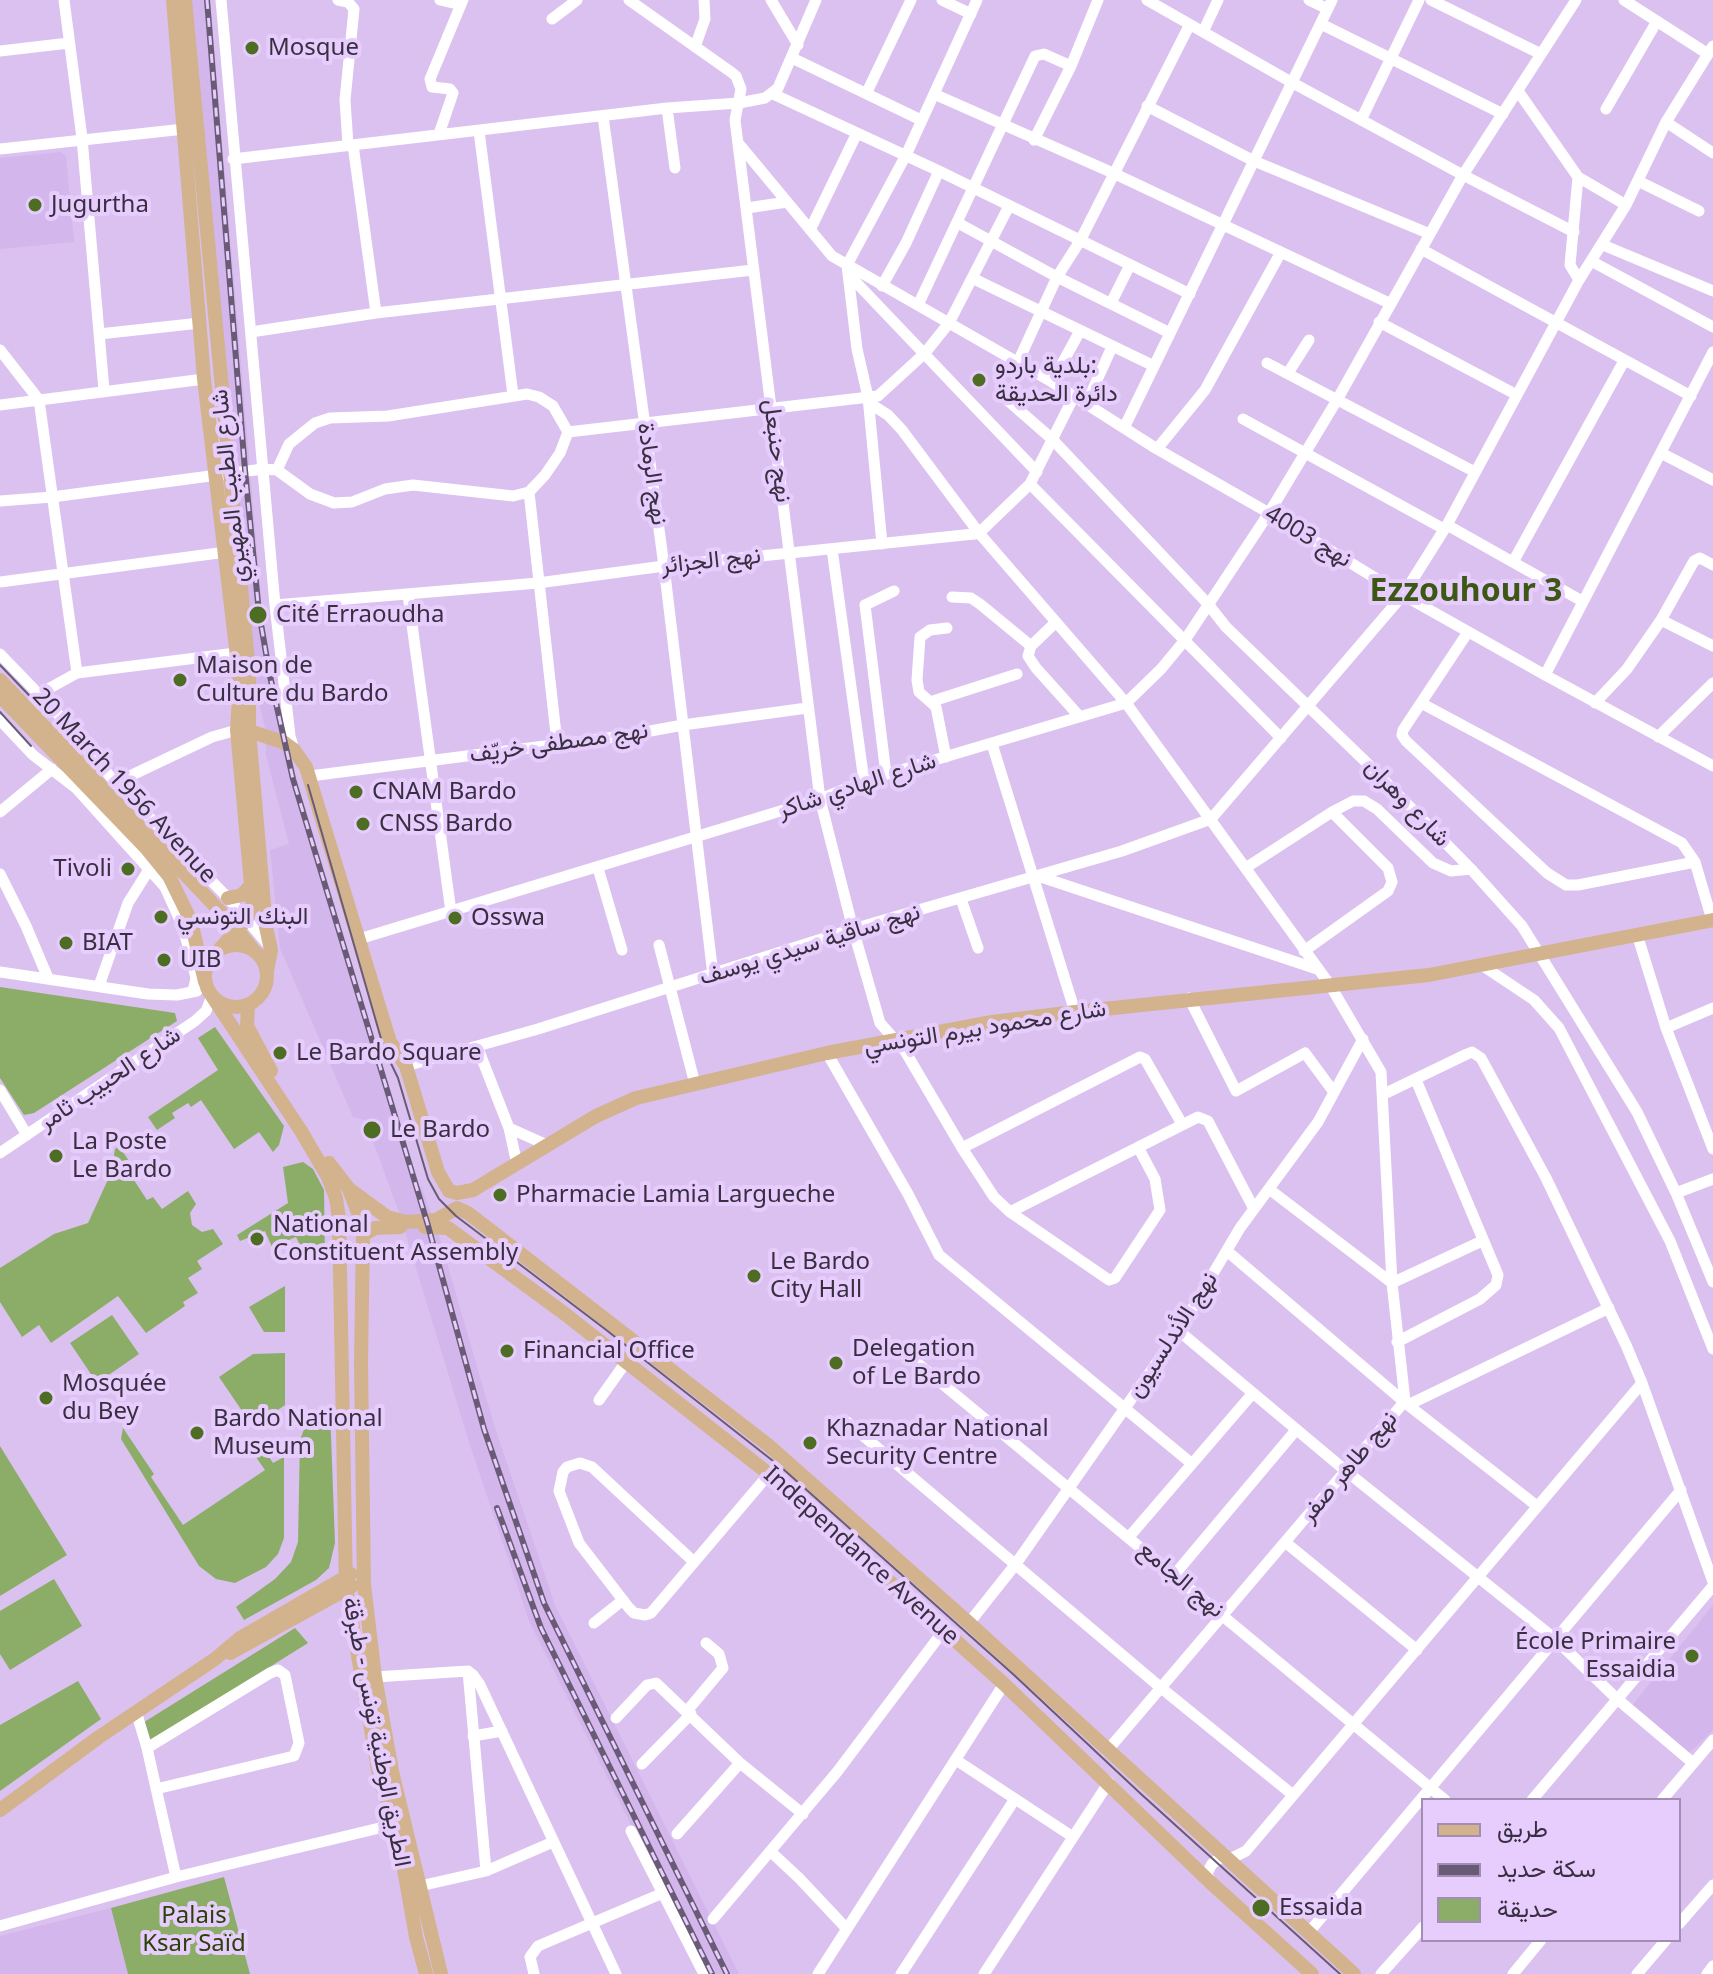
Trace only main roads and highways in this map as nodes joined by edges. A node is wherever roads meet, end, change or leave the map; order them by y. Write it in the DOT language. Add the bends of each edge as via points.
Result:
graph roads {
  1 [pos="173,0"];
  2 [pos="185,0"];
  3 [pos="223,473"];
  4 [pos="0,680"];
  5 [pos="0,696"];
  6 [pos="243,731"];
  7 [pos="106,791"];
  8 [pos="251,885"];
  9 [pos="228,898"];
  10 [pos="1712,920"];
  11 [pos="242,924"];
  12 [pos="219,950"];
  13 [pos="254,951"];
  14 [pos="267,971"];
  15 [pos="204,989"];
  16 [pos="248,1005"];
  17 [pos="349,1189"];
  18 [pos="363,1235"];
  19 [pos="362,1277"];
  20 [pos="339,1278"];
  21 [pos="341,1362"];
  22 [pos="361,1363"];
  23 [pos="343,1452"];
  24 [pos="363,1452"];
  25 [pos="364,1578"];
  26 [pos="346,1582"];
  27 [pos="0,1810"];
  28 [pos="426,1974"];
  29 [pos="441,1974"];
  30 [pos="1312,1974"];
  31 [pos="1354,1974"];
  1 -- 3 [label="main road, شارع الطيب المهيري" via="204,379"];
  2 -- 3 [label="main road, شارع الطيب المهيري"];
  3 -- 6 [label="main road, شارع الطيب المهيري"];
  3 -- 6 [label="main road, شارع الطيب المهيري" via="249,672"];
  4 -- 7 [label="main road, 20 March 1956 Avenue"];
  5 -- 7 [label="main road, 20 March 1956 Avenue"];
  6 -- 8 [label="main road, شارع الطيب المهيري"];
  6 -- 10 [label="main road, شارع محمود بيرم التونسي" via="283,742 310,776 390,1042 406,1066 438,1172 449,1191 457,1193 473,1190 636,1098 827,1053 992,1022 1429,975"];
  6 -- 14 [label="main road, شارع الطيب المهيري" via="270,947"];
  7 -- 11 [label="main road"];
  7 -- 15 [label="main road, الطريق الوطنية تونس - طبرقة" via="174,883 191,921"];
  8 -- 9 [label="main road" via="242,895"];
  8 -- 11 [label="main road, شارع الطيب المهيري" via="253,906"];
  11 -- 12 [label="main road"];
  11 -- 13 [label="main road"];
  12 -- 13 [label="main road" via="236,945"];
  12 -- 15 [label="main road" via="208,960"];
  13 -- 14 [label="main road"];
  14 -- 16 [label="main road" via="264,989"];
  15 -- 16 [label="main road" via="228,1007"];
  15 -- 20 [label="main road, الطريق الوطنية تونس - طبرقة" via="328,1177 338,1212"];
  16 -- 17 [label="main road, الطريق الوطنية تونس - طبرقة" via="247,1026 267,1065"];
  17 -- 18 [label="main road, الطريق الوطنية تونس - طبرقة"];
  17 -- 31 [label="main road, Independance Avenue" via="387,1217 406,1222 436,1220 457,1208 468,1213 768,1445"];
  18 -- 19 [label="main road, الطريق الوطنية تونس - طبرقة"];
  18 -- 30 [label="main road, Independance Avenue" via="388,1226 448,1228 626,1362 769,1474 944,1630"];
  19 -- 20 [label="main road"];
  19 -- 22 [label="main road, الطريق الوطنية تونس - طبرقة"];
  20 -- 21 [label="main road, الطريق الوطنية تونس - طبرقة"];
  21 -- 22 [label="main road"];
  21 -- 23 [label="main road, الطريق الوطنية تونس - طبرقة"];
  22 -- 24 [label="main road, الطريق الوطنية تونس - طبرقة"];
  23 -- 24 [label="main road"];
  23 -- 26 [label="main road, الطريق الوطنية تونس - طبرقة"];
  24 -- 25 [label="main road, الطريق الوطنية تونس - طبرقة"];
  25 -- 26 [label="main road"];
  25 -- 29 [label="main road, الطريق الوطنية تونس - طبرقة" via="393,1776"];
  26 -- 27 [label="main road" via="240,1638"];
  26 -- 28 [label="main road, الطريق الوطنية تونس - طبرقة" via="380,1780 396,1824"];
}
